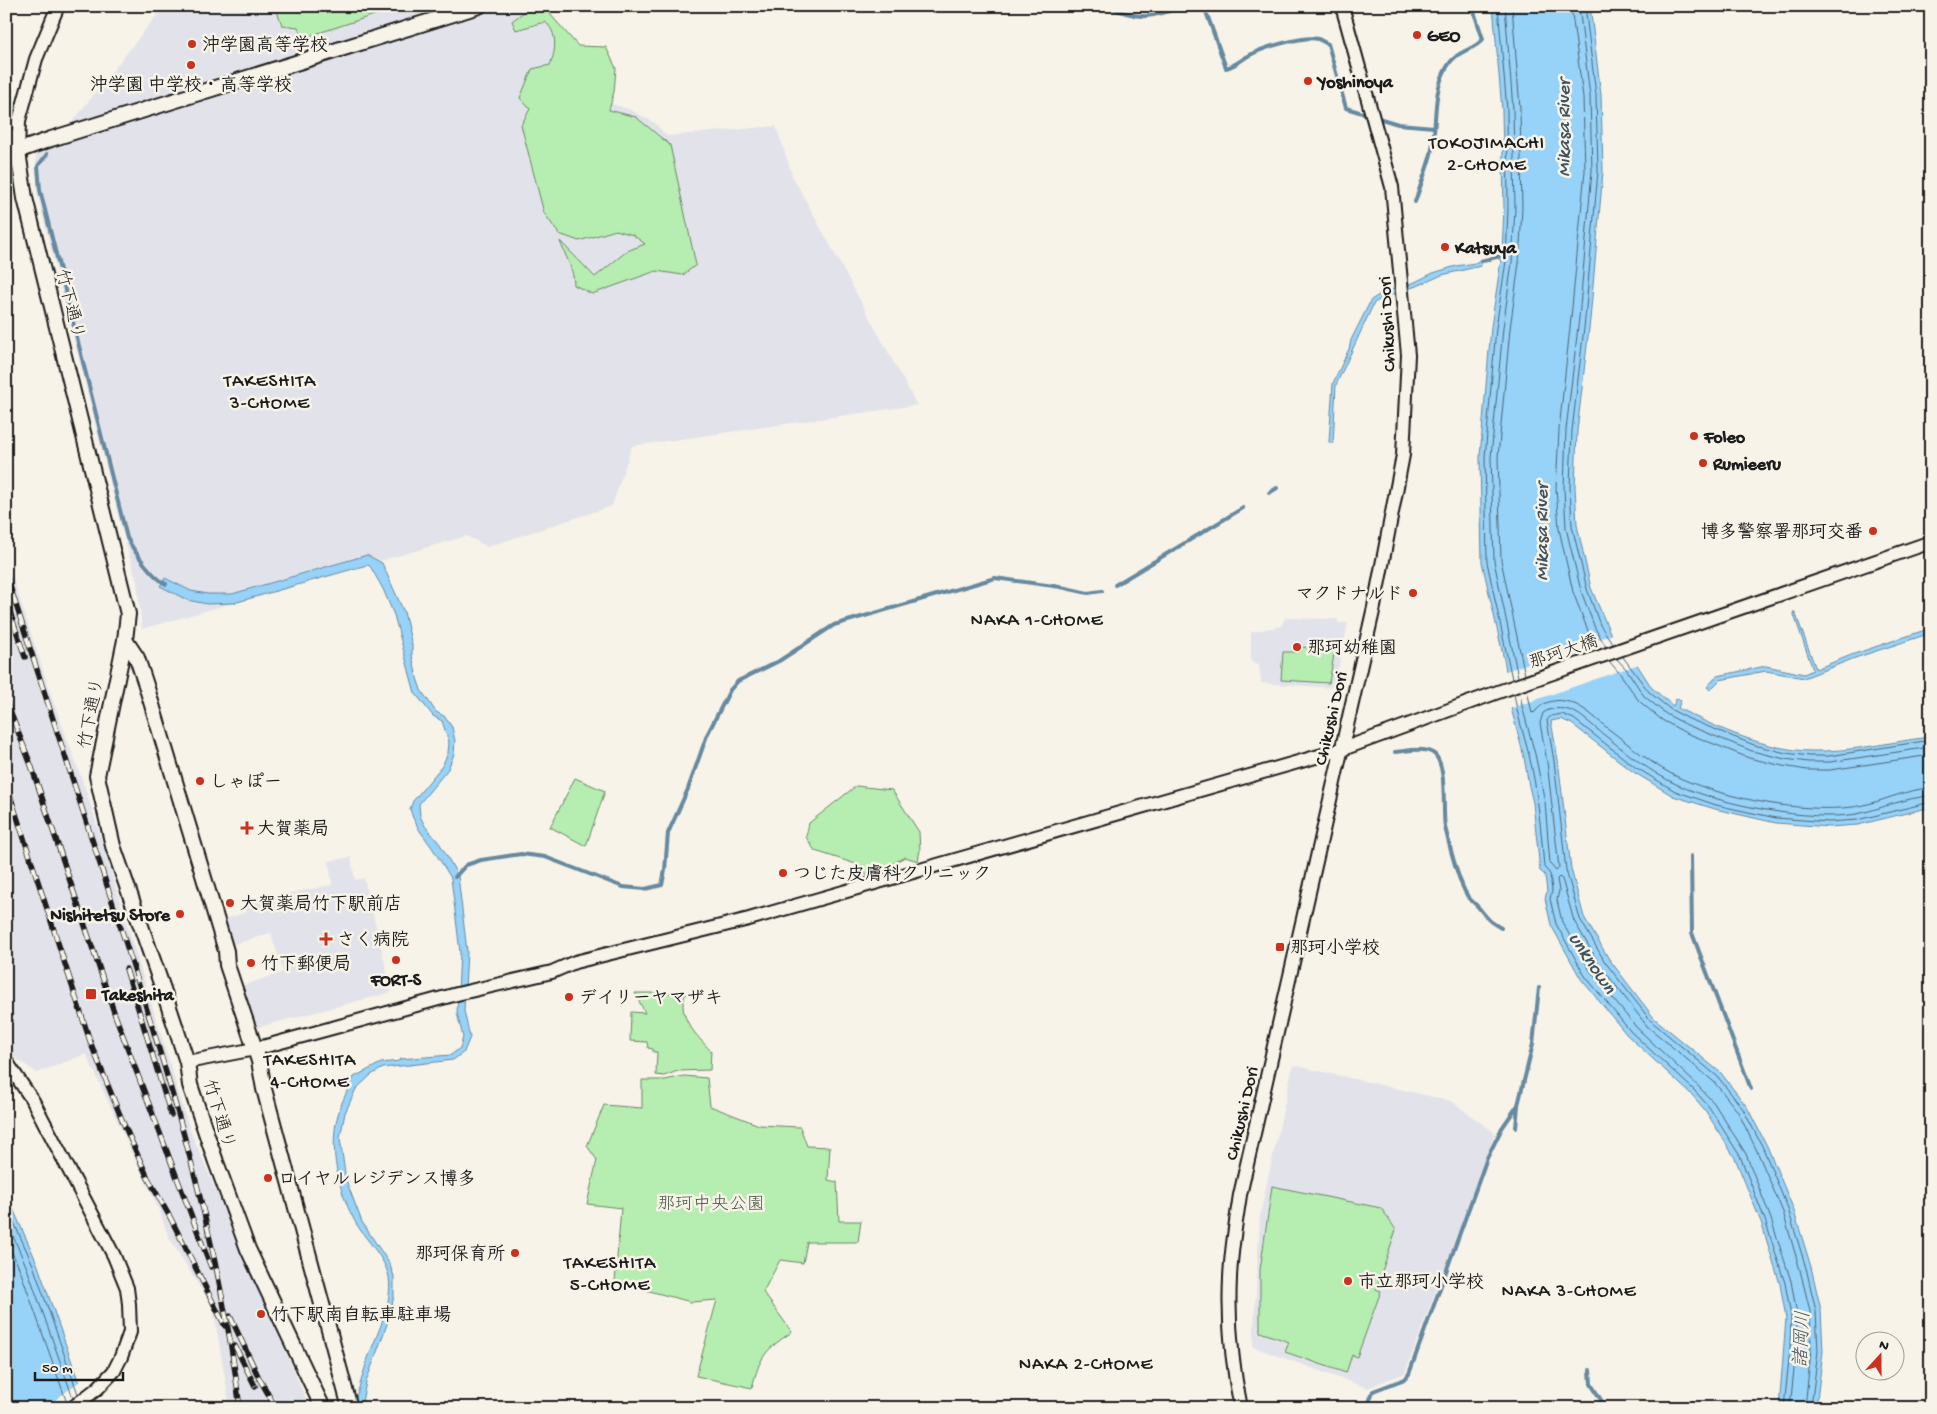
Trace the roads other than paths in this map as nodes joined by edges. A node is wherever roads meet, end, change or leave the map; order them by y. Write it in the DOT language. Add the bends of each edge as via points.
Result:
graph roads {
  1 [pos="58,6"];
  2 [pos="479,6"];
  3 [pos="1342,6"];
  4 [pos="6,134"];
  5 [pos="12,154"];
  6 [pos="1931,542"];
  7 [pos="125,640"];
  8 [pos="1340,750"];
  9 [pos="255,1049"];
  10 [pos="6,1061"];
  11 [pos="187,1062"];
  12 [pos="72,1408"];
  13 [pos="323,1408"];
  14 [pos="350,1408"];
  15 [pos="1241,1408"];
  1 -- 5 [label="street, 竹下通り" via="33,68"];
  2 -- 5 [label="main road" via="51,139"];
  3 -- 8 [label="street, Chikushi Dori" via="1392,187 1408,354 1403,454 1386,552"];
  4 -- 5 [label="main road"];
  5 -- 7 [label="main road, 竹下通り" via="128,614"];
  6 -- 8 [label="street, 那珂大橋"];
  7 -- 9 [label="main road" via="137,658 146,685 226,951 227,965"];
  7 -- 11 [label="main road, 竹下通り" via="97,776 113,846"];
  8 -- 9 [label="street, 那珂大橋" via="749,919 575,962 552,972 457,994"];
  8 -- 15 [label="street, Chikushi Dori" via="1240,1195 1230,1278 1230,1310 1235,1379"];
  9 -- 11 [label="street, 那珂大橋"];
  9 -- 14 [label="main road"];
  10 -- 12 [label="street" via="34,1101 121,1272 130,1304 130,1332 114,1371"];
  11 -- 13 [label="main road, 竹下通り" via="190,1085 248,1249"];
}
